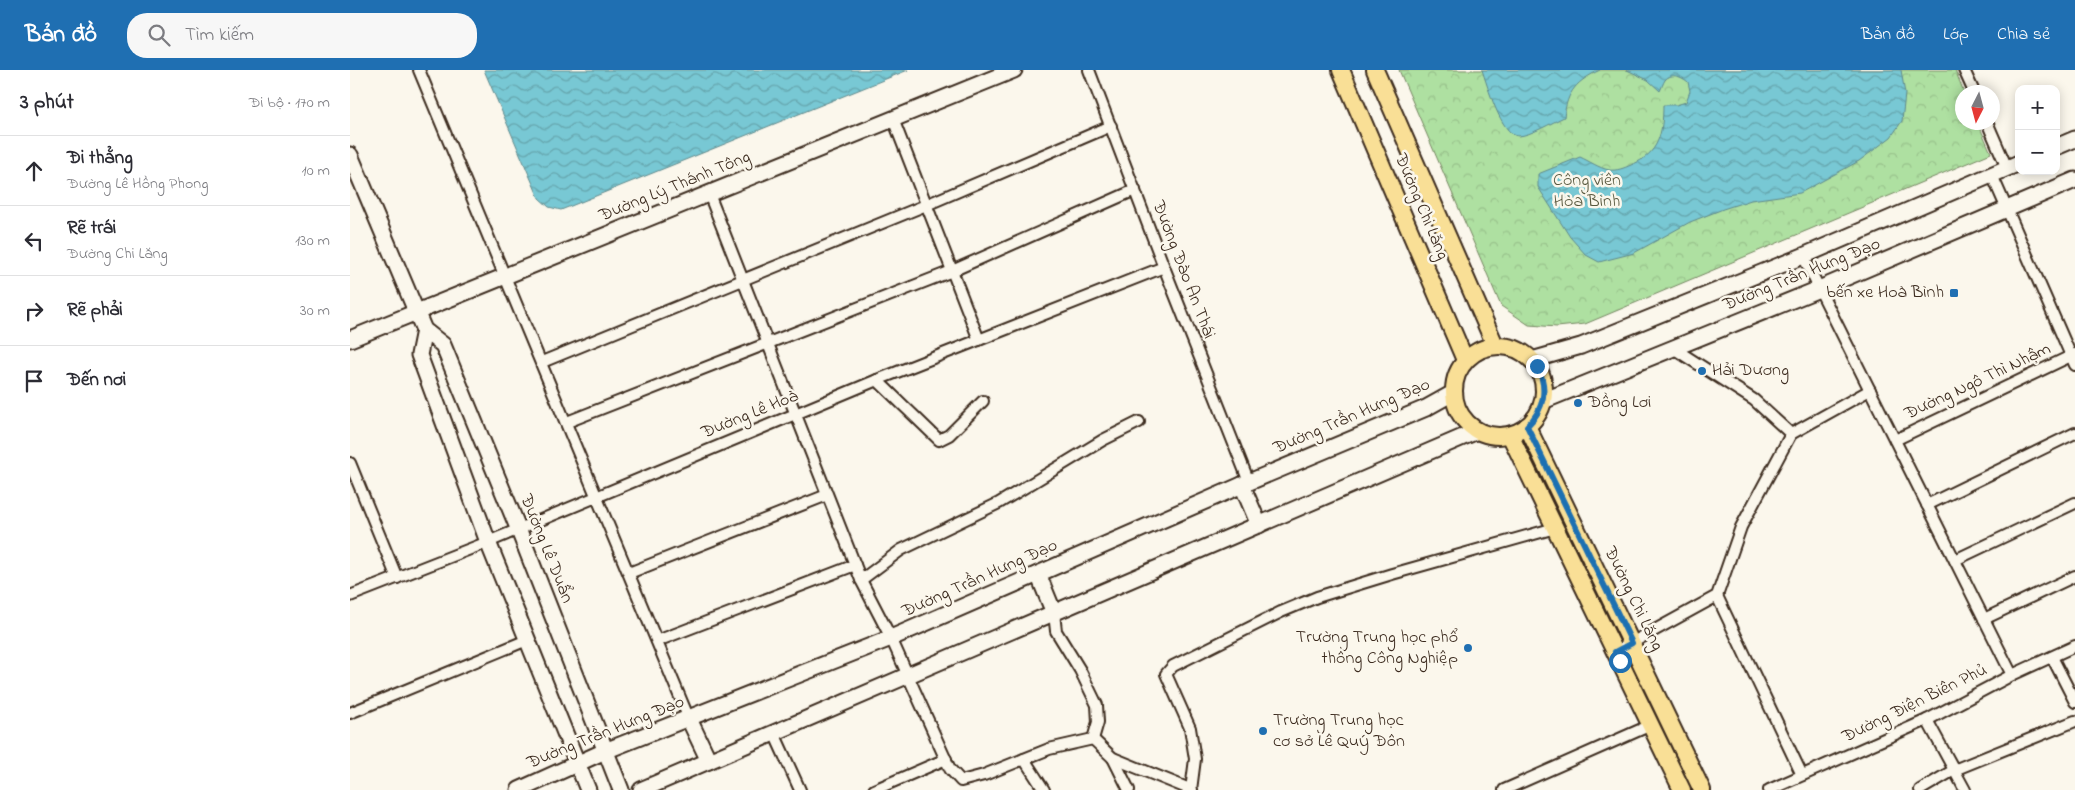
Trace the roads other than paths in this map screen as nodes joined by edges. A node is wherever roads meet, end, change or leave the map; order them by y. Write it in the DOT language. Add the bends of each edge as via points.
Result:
graph roads {
  1 [pos="419,70"];
  2 [pos="1014,70"];
  3 [pos="1089,70"];
  4 [pos="1341,70"];
  5 [pos="1375,70"];
  6 [pos="1964,70"];
  7 [pos="1971,85"];
  8 [pos="893,119"];
  9 [pos="1111,126"];
  10 [pos="1992,130"];
  11 [pos="2075,139"];
  12 [pos="2060,145"];
  13 [pos="350,155"];
  14 [pos="2013,166"];
  15 [pos="1992,175"];
  16 [pos="2075,180"];
  17 [pos="1135,190"];
  18 [pos="709,194"];
  19 [pos="926,205"];
  20 [pos="2007,209"];
  21 [pos="1803,256"];
  22 [pos="1164,267"];
  23 [pos="952,271"];
  24 [pos="506,276"];
  25 [pos="743,280"];
  26 [pos="1820,289"];
  27 [pos="417,312"];
  28 [pos="424,330"];
  29 [pos="350,339"];
  30 [pos="979,340"];
  31 [pos="768,344"];
  32 [pos="1495,346"];
  33 [pos="1673,348"];
  34 [pos="2074,358"];
  35 [pos="1465,360"];
  36 [pos="1532,360"];
  37 [pos="542,362"];
  38 [pos="877,380"];
  39 [pos="1870,390"];
  40 [pos="1453,393"];
  41 [pos="984,401"];
  42 [pos="1543,401"];
  43 [pos="795,414"];
  44 [pos="566,422"];
  45 [pos="1139,422"];
  46 [pos="1527,426"];
  47 [pos="1477,431"];
  48 [pos="2075,433"];
  49 [pos="1791,434"];
  50 [pos="1510,435"];
  51 [pos="1895,440"];
  52 [pos="350,463"];
  53 [pos="1245,483"];
  54 [pos="827,495"];
  55 [pos="597,496"];
  56 [pos="2075,503"];
  57 [pos="1927,505"];
  58 [pos="1259,525"];
  59 [pos="518,528"];
  60 [pos="1555,528"];
  61 [pos="488,542"];
  62 [pos="1955,560"];
  63 [pos="855,565"];
  64 [pos="629,573"];
  65 [pos="1038,574"];
  66 [pos="2075,576"];
  67 [pos="397,578"];
  68 [pos="861,580"];
  69 [pos="350,596"];
  70 [pos="1716,596"];
  71 [pos="1054,613"];
  72 [pos="1984,619"];
  73 [pos="891,638"];
  74 [pos="527,640"];
  75 [pos="657,641"];
  76 [pos="1632,643"];
  77 [pos="2075,646"];
  78 [pos="1615,652"];
  79 [pos="2052,656"];
  80 [pos="2012,675"];
  81 [pos="908,676"];
  82 [pos="2075,702"];
  83 [pos="350,712"];
  84 [pos="689,719"];
  85 [pos="1927,720"];
  86 [pos="2075,721"];
  87 [pos="1651,725"];
  88 [pos="774,733"];
  89 [pos="1093,739"];
  90 [pos="605,751"];
  91 [pos="1113,758"];
  92 [pos="946,759"];
  93 [pos="1024,759"];
  94 [pos="709,761"];
  95 [pos="576,765"];
  96 [pos="1954,770"];
  97 [pos="1802,775"];
  98 [pos="519,790"];
  99 [pos="588,790"];
  100 [pos="622,790"];
  101 [pos="641,790"];
  102 [pos="800,790"];
  103 [pos="874,790"];
  104 [pos="1044,790"];
  105 [pos="1128,790"];
  106 [pos="1191,790"];
  107 [pos="1504,790"];
  108 [pos="1682,790"];
  109 [pos="1702,790"];
  110 [pos="1769,790"];
  111 [pos="1920,790"];
  112 [pos="1965,790"];
  1 -- 24 [label="street"];
  2 -- 8 [label="main road, Đường Lý Thánh Tông"];
  3 -- 9 [label="street, Đường Đào An Thái"];
  4 -- 35 [label="main road, Đường Chi Lăng"];
  5 -- 32 [label="main road, Đường Chi Lăng"];
  6 -- 7 [label="street"];
  8 -- 18 [label="main road, Đường Lý Thánh Tông"];
  8 -- 19 [label="street"];
  9 -- 17 [label="street, Đường Đào An Thái"];
  9 -- 19 [label="street"];
  10 -- 14 [label="street"];
  11 -- 12 [label="main road"];
  13 -- 27 [label="main road, Đường Lê Duẩn"];
  14 -- 15 [label="main road, Đường Trần Hưng Đạo"];
  15 -- 20 [label="street"];
  15 -- 21 [label="main road, Đường Trần Hưng Đạo"];
  16 -- 20 [label="main road, Đường Trần Hưng Đạo"];
  17 -- 22 [label="street, Đường Đào An Thái"];
  17 -- 23 [label="street"];
  18 -- 24 [label="main road, Đường Lý Thánh Tông"];
  18 -- 25 [label="street"];
  19 -- 23 [label="street"];
  19 -- 25 [label="street"];
  20 -- 26 [label="main road, Đường Trần Hưng Đạo"];
  20 -- 34 [label="street"];
  21 -- 26 [label="street"];
  21 -- 36 [label="main road, Đường Trần Hưng Đạo" via="1581,346"];
  22 -- 30 [label="street, Đường Lê Hoà"];
  22 -- 53 [label="street, Đường Đào An Thái"];
  23 -- 30 [label="street"];
  23 -- 31 [label="street"];
  24 -- 27 [label="main road, Đường Lý Thánh Tông"];
  24 -- 37 [label="street"];
  25 -- 31 [label="street"];
  25 -- 37 [label="street"];
  26 -- 33 [label="main road, Đường Trần Hưng Đạo"];
  26 -- 39 [label="street"];
  27 -- 28 [label="main road, Đường Lê Duẩn"];
  27 -- 29 [label="main road, Đường Lý Thánh Tông"];
  28 -- 59 [label="main road, Đường Lê Duẩn" via="443,345"];
  28 -- 61 [label="main road" via="418,355"];
  30 -- 38 [label="street, Đường Lê Hoà"];
  31 -- 43 [label="street"];
  31 -- 44 [label="street"];
  32 -- 35 [label="main road" via="1479,350"];
  32 -- 36 [label="main road" via="1515,348"];
  33 -- 42 [label="main road, Đường Trần Hưng Đạo"];
  33 -- 49 [label="street" via="1754,400"];
  34 -- 51 [label="street, Đường Ngô Thì Nhậm"];
  35 -- 40 [label="main road" via="1456,375"];
  36 -- 42 [label="main road" via="1543,380"];
  37 -- 44 [label="street"];
  38 -- 41 [label="street" via="939,440 950,435"];
  38 -- 43 [label="street, Đường Lê Hoà"];
  39 -- 49 [label="street"];
  39 -- 51 [label="street"];
  40 -- 47 [label="main road" via="1460,415"];
  40 -- 53 [label="main road, Đường Trần Hưng Đạo" via="1426,408"];
  42 -- 46 [label="main road"];
  43 -- 54 [label="street"];
  43 -- 55 [label="street, Đường Lê Hoà"];
  44 -- 55 [label="street"];
  45 -- 68 [label="street" via="999,503 901,550"];
  46 -- 50 [label="main road"];
  46 -- 76 [label="main road, Đường Chi Lăng"];
  47 -- 50 [label="main road"];
  47 -- 58 [label="main road"];
  48 -- 57 [label="street"];
  49 -- 70 [label="street" via="1741,526"];
  50 -- 60 [label="main road"];
  51 -- 57 [label="street"];
  52 -- 67 [label="street"];
  53 -- 58 [label="main road"];
  53 -- 65 [label="main road, Đường Trần Hưng Đạo"];
  54 -- 63 [label="street"];
  54 -- 64 [label="street"];
  55 -- 59 [label="street, Đường Lê Hoà"];
  55 -- 64 [label="street"];
  56 -- 62 [label="street"];
  57 -- 62 [label="street"];
  58 -- 71 [label="main road"];
  59 -- 61 [label="street, Đường Lê Hoà"];
  59 -- 90 [label="main road, Đường Lê Duẩn"];
  60 -- 78 [label="main road"];
  60 -- 106 [label="street" via="1382,576 1317,598 1281,612 1174,666 1166,674 1190,728 1194,759"];
  61 -- 67 [label="street, Đường Lê Hoà"];
  61 -- 74 [label="main road"];
  62 -- 72 [label="street"];
  63 -- 68 [label="street"];
  63 -- 75 [label="street"];
  64 -- 75 [label="street"];
  65 -- 71 [label="main road"];
  65 -- 73 [label="main road, Đường Trần Hưng Đạo"];
  66 -- 72 [label="street"];
  67 -- 69 [label="street, Đường Lê Hoà"];
  68 -- 73 [label="street"];
  70 -- 76 [label="street"];
  70 -- 97 [label="street"];
  71 -- 81 [label="main road"];
  71 -- 89 [label="street" via="1056,632 1097,705 1098,722"];
  72 -- 80 [label="street"];
  73 -- 81 [label="street"];
  73 -- 84 [label="main road, Đường Trần Hưng Đạo"];
  74 -- 83 [label="street"];
  74 -- 95 [label="main road"];
  75 -- 84 [label="street"];
  76 -- 78 [label="street"];
  76 -- 109 [label="main road, Đường Chi Lăng"];
  77 -- 79 [label="street, Đường Điện Biên Phủ"];
  78 -- 87 [label="main road"];
  79 -- 80 [label="street, Đường Điện Biên Phủ"];
  79 -- 82 [label="street"];
  80 -- 85 [label="street, Đường Điện Biên Phủ"];
  81 -- 88 [label="main road"];
  81 -- 92 [label="street"];
  84 -- 90 [label="main road, Đường Trần Hưng Đạo"];
  84 -- 94 [label="main road"];
  85 -- 96 [label="street"];
  85 -- 97 [label="street, Đường Điện Biên Phủ"];
  86 -- 96 [label="street"];
  87 -- 107 [label="street"];
  87 -- 108 [label="main road"];
  88 -- 94 [label="main road"];
  88 -- 102 [label="street"];
  89 -- 91 [label="street"];
  89 -- 93 [label="street" via="1049,749"];
  90 -- 95 [label="main road, Đường Trần Hưng Đạo"];
  90 -- 100 [label="main road, Đường Lê Duẩn"];
  91 -- 105 [label="street"];
  91 -- 106 [label="street"];
  92 -- 93 [label="street" via="961,781"];
  92 -- 103 [label="street"];
  93 -- 104 [label="street"];
  94 -- 101 [label="main road"];
  95 -- 98 [label="main road, Đường Trần Hưng Đạo"];
  95 -- 99 [label="main road"];
  96 -- 111 [label="street"];
  96 -- 112 [label="street"];
  97 -- 110 [label="street, Đường Điện Biên Phủ"];
}
